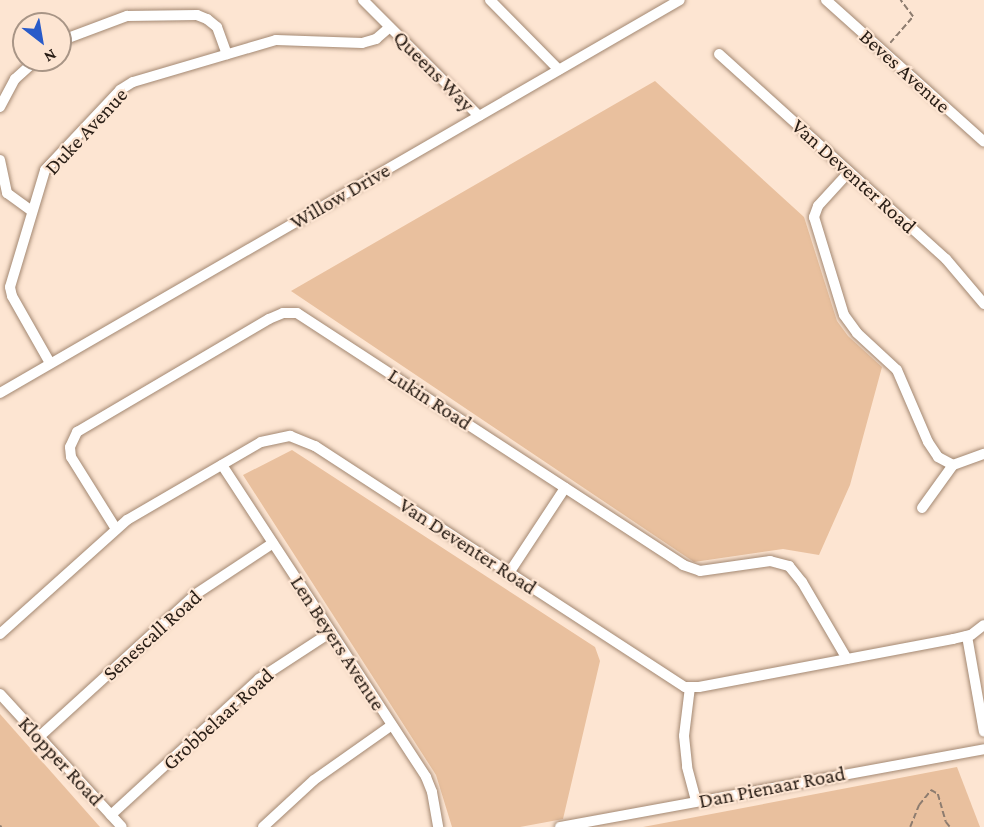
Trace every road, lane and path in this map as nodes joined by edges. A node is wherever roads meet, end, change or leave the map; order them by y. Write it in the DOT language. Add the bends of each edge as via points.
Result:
graph roads {
  1 [pos="363,0"];
  2 [pos="490,0"];
  3 [pos="680,0"];
  4 [pos="826,0"];
  5 [pos="900,0"];
  6 [pos="390,27"];
  7 [pos="72,37"];
  8 [pos="882,51"];
  9 [pos="227,54"];
  10 [pos="719,54"];
  11 [pos="559,70"];
  12 [pos="23,72"];
  13 [pos="0,107"];
  14 [pos="479,116"];
  15 [pos="984,142"];
  16 [pos="0,160"];
  17 [pos="849,172"];
  18 [pos="32,211"];
  19 [pos="984,304"];
  20 [pos="51,363"];
  21 [pos="0,393"];
  22 [pos="984,454"];
  23 [pos="222,465"];
  24 [pos="953,465"];
  25 [pos="565,488"];
  26 [pos="922,508"];
  27 [pos="116,529"];
  28 [pos="273,543"];
  29 [pos="509,573"];
  30 [pos="984,625"];
  31 [pos="331,632"];
  32 [pos="0,634"];
  33 [pos="967,636"];
  34 [pos="847,659"];
  35 [pos="690,687"];
  36 [pos="0,694"];
  37 [pos="392,725"];
  38 [pos="984,732"];
  39 [pos="39,737"];
  40 [pos="984,749"];
  41 [pos="696,801"];
  42 [pos="111,815"];
  43 [pos="591,825"];
  44 [pos="122,827"];
  45 [pos="263,827"];
  46 [pos="438,827"];
  47 [pos="560,827"];
  48 [pos="910,827"];
  49 [pos="950,827"];
  1 -- 6 [label="street, Queens Way"];
  2 -- 11 [label="street"];
  3 -- 11 [label="street, Willow Drive"];
  4 -- 8 [label="street, Beves Avenue"];
  5 -- 8 [label="path" via="913,17"];
  6 -- 9 [label="street, Duke Avenue" via="365,43 281,39"];
  6 -- 14 [label="street, Queens Way"];
  7 -- 9 [label="street" via="127,16 197,15 217,27"];
  8 -- 15 [label="street, Beves Avenue"];
  9 -- 18 [label="street, Duke Avenue" via="126,85 45,171"];
  10 -- 17 [label="street, Van Deventer Road"];
  11 -- 14 [label="street, Willow Drive"];
  12 -- 13 [label="street"];
  14 -- 20 [label="street, Willow Drive"];
  16 -- 18 [label="street" via="8,193"];
  17 -- 19 [label="street, Van Deventer Road" via="946,259"];
  17 -- 24 [label="street" via="818,206 814,217 841,307 854,329 897,370 932,450"];
  18 -- 20 [label="street, Duke Avenue" via="10,290"];
  20 -- 21 [label="street, Willow Drive"];
  22 -- 24 [label="street"];
  23 -- 27 [label="street, Van Deventer Road"];
  23 -- 28 [label="street, Len Beyers Avenue"];
  23 -- 29 [label="street, Van Deventer Road" via="270,438 299,438"];
  24 -- 26 [label="street"];
  25 -- 27 [label="street, Lukin Road" via="309,319 288,312 269,319 77,432 70,447 71,457"];
  25 -- 29 [label="street"];
  25 -- 34 [label="street, Lukin Road" via="691,569 705,571 770,561 789,566"];
  27 -- 32 [label="street, Van Deventer Road"];
  28 -- 31 [label="street, Len Beyers Avenue"];
  28 -- 39 [label="street, Senescall Road" via="196,594"];
  29 -- 35 [label="street, Van Deventer Road" via="673,681"];
  30 -- 33 [label="street"];
  31 -- 37 [label="street, Len Beyers Avenue"];
  31 -- 42 [label="street, Grobbelaar Road" via="259,679"];
  33 -- 34 [label="street"];
  33 -- 38 [label="street"];
  34 -- 35 [label="street"];
  35 -- 41 [label="street" via="685,742"];
  36 -- 39 [label="street, Klopper Road"];
  37 -- 45 [label="street" via="314,780"];
  37 -- 46 [label="street, Len Beyers Avenue" via="429,782"];
  39 -- 42 [label="street, Klopper Road"];
  40 -- 41 [label="street, Dan Pienaar Road"];
  41 -- 43 [label="street, Dan Pienaar Road"];
  42 -- 44 [label="street, Klopper Road"];
  43 -- 47 [label="street, Dan Pienaar Road"];
  48 -- 49 [label="path" via="919,804 932,790 938,794"];
}
